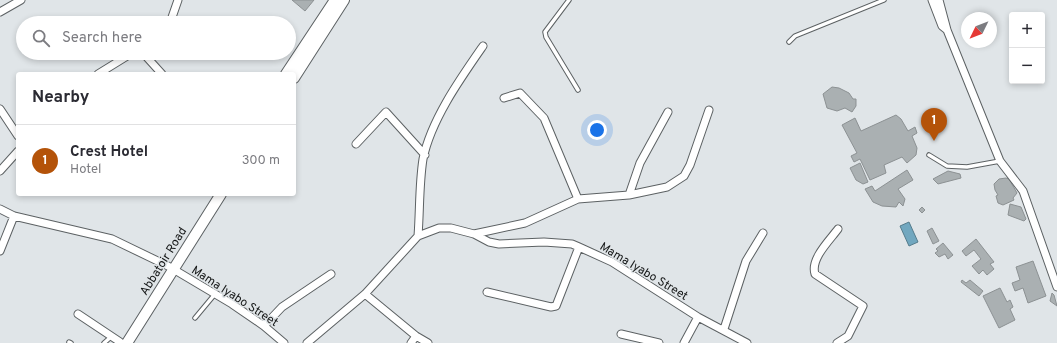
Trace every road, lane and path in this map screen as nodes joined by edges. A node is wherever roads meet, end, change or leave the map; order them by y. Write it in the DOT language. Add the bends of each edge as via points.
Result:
graph roads {
  1 [pos="21,0"];
  2 [pos="178,0"];
  3 [pos="335,0"];
  4 [pos="344,0"];
  5 [pos="569,0"];
  6 [pos="884,0"];
  7 [pos="932,0"];
  8 [pos="939,0"];
  9 [pos="0,12"];
  10 [pos="172,16"];
  11 [pos="947,30"];
  12 [pos="789,42"];
  13 [pos="482,46"];
  14 [pos="296,59"];
  15 [pos="121,60"];
  16 [pos="149,60"];
  17 [pos="295,60"];
  18 [pos="101,72"];
  19 [pos="160,72"];
  20 [pos="287,72"];
  21 [pos="296,75"];
  22 [pos="578,90"];
  23 [pos="504,98"];
  24 [pos="0,109"];
  25 [pos="709,110"];
  26 [pos="668,112"];
  27 [pos="16,133"];
  28 [pos="356,144"];
  29 [pos="16,153"];
  30 [pos="424,155"];
  31 [pos="929,155"];
  32 [pos="1000,160"];
  33 [pos="0,171"];
  34 [pos="629,195"];
  35 [pos="212,196"];
  36 [pos="220,196"];
  37 [pos="578,199"];
  38 [pos="0,209"];
  39 [pos="14,216"];
  40 [pos="838,228"];
  41 [pos="763,233"];
  42 [pos="474,234"];
  43 [pos="418,236"];
  44 [pos="579,247"];
  45 [pos="0,251"];
  46 [pos="170,268"];
  47 [pos="331,274"];
  48 [pos="1057,287"];
  49 [pos="486,292"];
  50 [pos="215,294"];
  51 [pos="365,294"];
  52 [pos="78,314"];
  53 [pos="698,317"];
  54 [pos="195,318"];
  55 [pos="264,326"];
  56 [pos="724,329"];
  57 [pos="621,334"];
  58 [pos="416,336"];
  59 [pos="120,341"];
  60 [pos="104,343"];
  61 [pos="284,343"];
  62 [pos="307,343"];
  63 [pos="411,343"];
  64 [pos="428,343"];
  65 [pos="659,343"];
  66 [pos="684,343"];
  67 [pos="747,343"];
  68 [pos="837,343"];
  1 -- 9 [label="street"];
  2 -- 10 [label="street"];
  3 -- 14 [label="street"];
  4 -- 21 [label="street"];
  5 -- 22 [label="lane" via="546,32 546,37"];
  6 -- 12 [label="lane" via="795,36"];
  7 -- 11 [label="street" via="942,26"];
  8 -- 11 [label="street"];
  11 -- 32 [label="street"];
  13 -- 30 [label="street" via="434,125"];
  15 -- 18 [label="street"];
  16 -- 19 [label="street"];
  17 -- 20 [label="street"];
  23 -- 37 [label="street" via="520,93 544,118"];
  24 -- 27 [label="street"];
  25 -- 34 [label="street" via="684,176 667,187"];
  26 -- 34 [label="street" via="640,163"];
  28 -- 30 [label="street" via="386,112"];
  29 -- 33 [label="street"];
  30 -- 43 [label="street"];
  31 -- 32 [label="lane" via="947,166 967,168"];
  32 -- 48 [label="street" via="1023,191"];
  34 -- 37 [label="street"];
  35 -- 46 [label="street, Abbatoir Road"];
  36 -- 46 [label="street, Abbatoir Road"];
  37 -- 42 [label="street" via="525,223"];
  38 -- 39 [label="street, Mama Iyabo Street"];
  39 -- 45 [label="street"];
  39 -- 46 [label="street, Mama Iyabo Street" via="112,239"];
  40 -- 68 [label="street" via="816,260 813,267 815,274 863,306 848,336"];
  41 -- 56 [label="street" via="746,261"];
  42 -- 43 [label="street, Mama Iyabo Street" via="451,228 439,228"];
  42 -- 44 [label="street, Mama Iyabo Street" via="499,244 544,242"];
  43 -- 51 [label="street, Mama Iyabo Street"];
  44 -- 49 [label="street" via="556,306"];
  44 -- 53 [label="street, Mama Iyabo Street" via="612,262"];
  46 -- 50 [label="street, Mama Iyabo Street"];
  46 -- 59 [label="street, Abbatoir Road"];
  47 -- 55 [label="street" via="282,307"];
  50 -- 54 [label="lane"];
  50 -- 55 [label="street, Mama Iyabo Street"];
  51 -- 58 [label="street"];
  51 -- 62 [label="street, Mama Iyabo Street"];
  52 -- 59 [label="street"];
  53 -- 56 [label="street, Mama Iyabo Street"];
  53 -- 66 [label="street"];
  55 -- 61 [label="street, Mama Iyabo Street"];
  56 -- 67 [label="street, Mama Iyabo Street"];
  57 -- 65 [label="street"];
  58 -- 63 [label="street"];
  58 -- 64 [label="street"];
  59 -- 60 [label="lane"];
}
